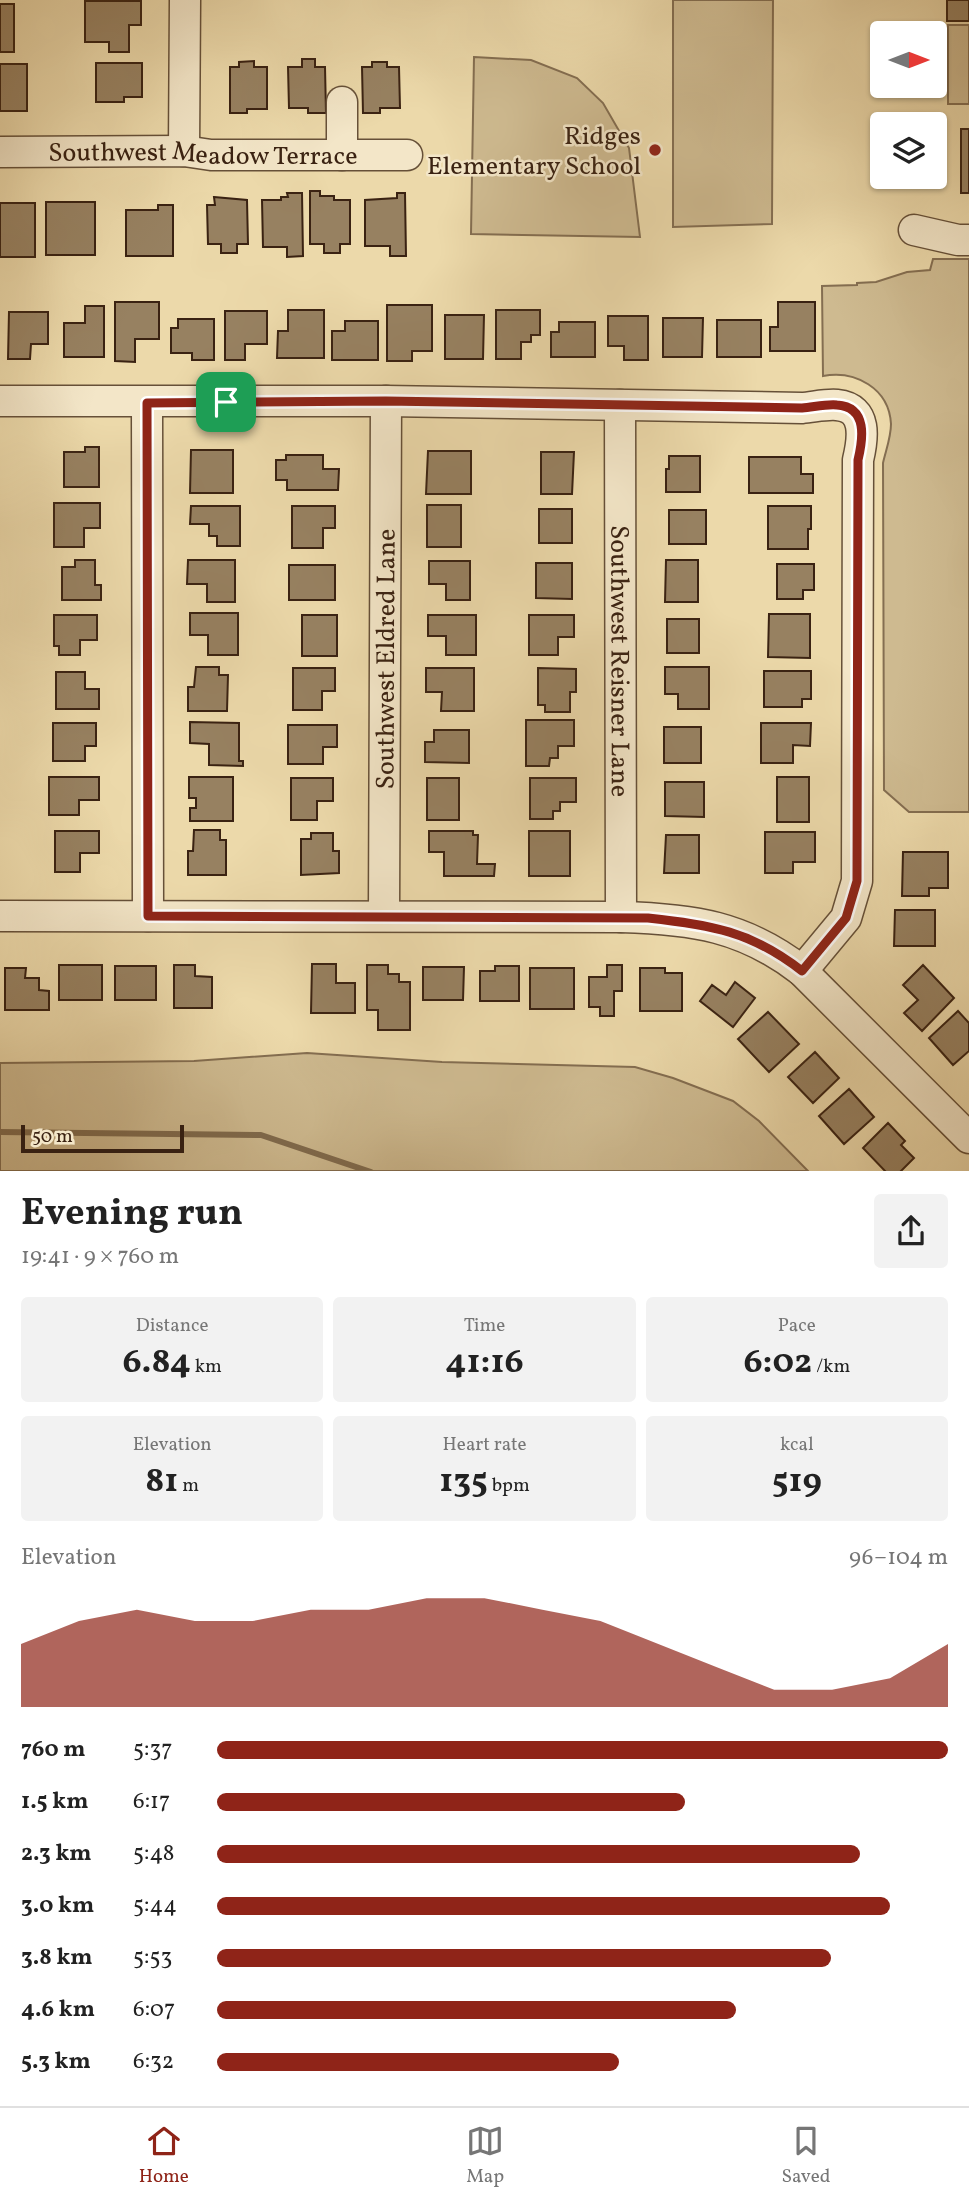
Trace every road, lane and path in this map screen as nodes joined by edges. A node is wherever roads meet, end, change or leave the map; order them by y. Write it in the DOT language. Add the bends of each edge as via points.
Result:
graph roads {
  1 [pos="185,0"];
  2 [pos="342,102"];
  3 [pos="184,151"];
  4 [pos="0,152"];
  5 [pos="342,155"];
  6 [pos="407,155"];
  7 [pos="914,230"];
  8 [pos="969,240"];
  9 [pos="0,401"];
  10 [pos="386,401"];
  11 [pos="147,403"];
  12 [pos="620,405"];
  13 [pos="0,916"];
  14 [pos="148,916"];
  15 [pos="384,916"];
  16 [pos="621,917"];
  17 [pos="802,971"];
  18 [pos="969,1138"];
  1 -- 3 [label="street"];
  2 -- 5 [label="street"];
  3 -- 4 [label="street, Southwest Meadow Terrace"];
  3 -- 5 [label="street, Southwest Meadow Terrace"];
  5 -- 6 [label="street, Southwest Meadow Terrace"];
  7 -- 8 [label="street"];
  9 -- 11 [label="street"];
  10 -- 11 [label="street"];
  10 -- 12 [label="street"];
  10 -- 15 [label="street, Southwest Eldred Lane"];
  11 -- 14 [label="street"];
  12 -- 16 [label="street, Southwest Reisner Lane"];
  12 -- 17 [label="street" via="840,405 855,413 861,424 857,881 846,918"];
  13 -- 14 [label="street"];
  14 -- 15 [label="street"];
  15 -- 16 [label="street"];
  16 -- 17 [label="street" via="699,923 735,933 777,951"];
  17 -- 18 [label="street"];
}
